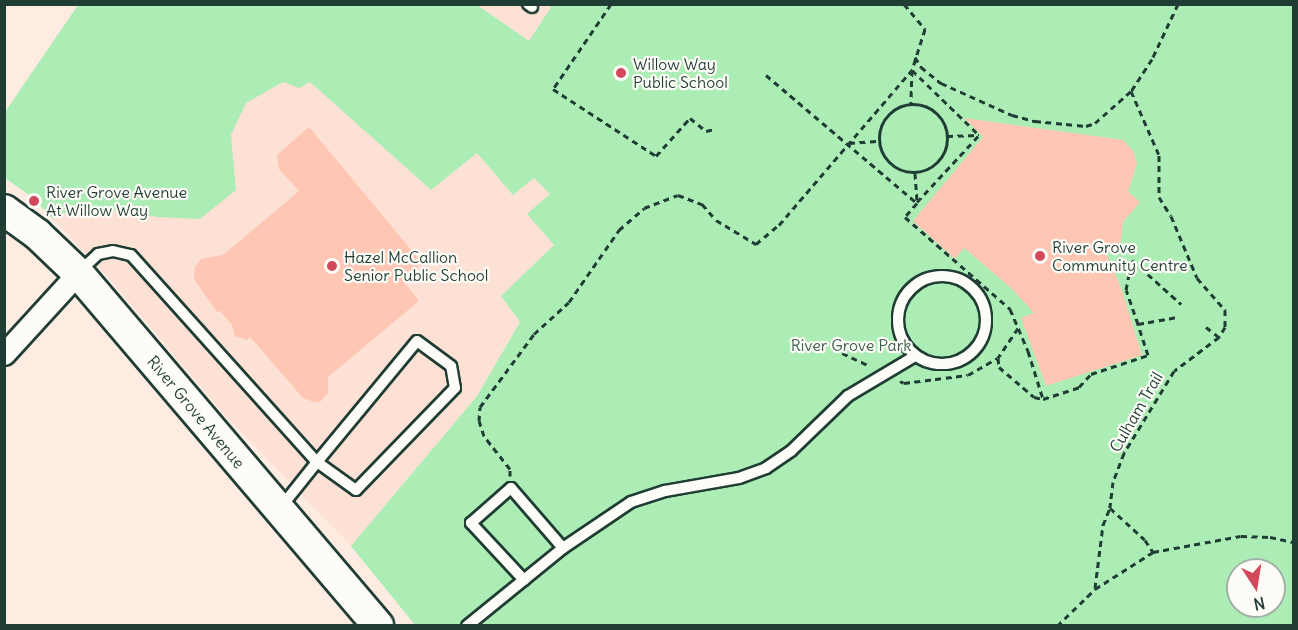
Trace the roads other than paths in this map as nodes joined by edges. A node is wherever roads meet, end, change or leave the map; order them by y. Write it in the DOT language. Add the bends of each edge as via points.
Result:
graph roads {
  1 [pos="4,210"];
  2 [pos="78,273"];
  3 [pos="4,354"];
  4 [pos="915,356"];
  5 [pos="317,462"];
  6 [pos="279,509"];
  7 [pos="563,548"];
  8 [pos="524,580"];
  9 [pos="378,626"];
  10 [pos="467,626"];
  1 -- 2 [label="street, River Grove Avenue" via="37,234"];
  2 -- 3 [label="street"];
  2 -- 5 [label="lane" via="98,254 113,250 131,255"];
  2 -- 6 [label="street, River Grove Avenue"];
  4 -- 4 [label="lane" via="936,364 969,355 984,334 987,321 984,304 972,286 953,276 931,276 906,293 897,324 906,347"];
  4 -- 7 [label="lane" via="848,396 791,451 766,468 739,478 664,491 632,502"];
  5 -- 5 [label="lane" via="356,490 455,388 451,366 417,341"];
  5 -- 6 [label="lane"];
  6 -- 9 [label="street, River Grove Avenue"];
  7 -- 8 [label="lane"];
  7 -- 8 [label="lane" via="511,488 471,523"];
  8 -- 10 [label="lane"];
}
